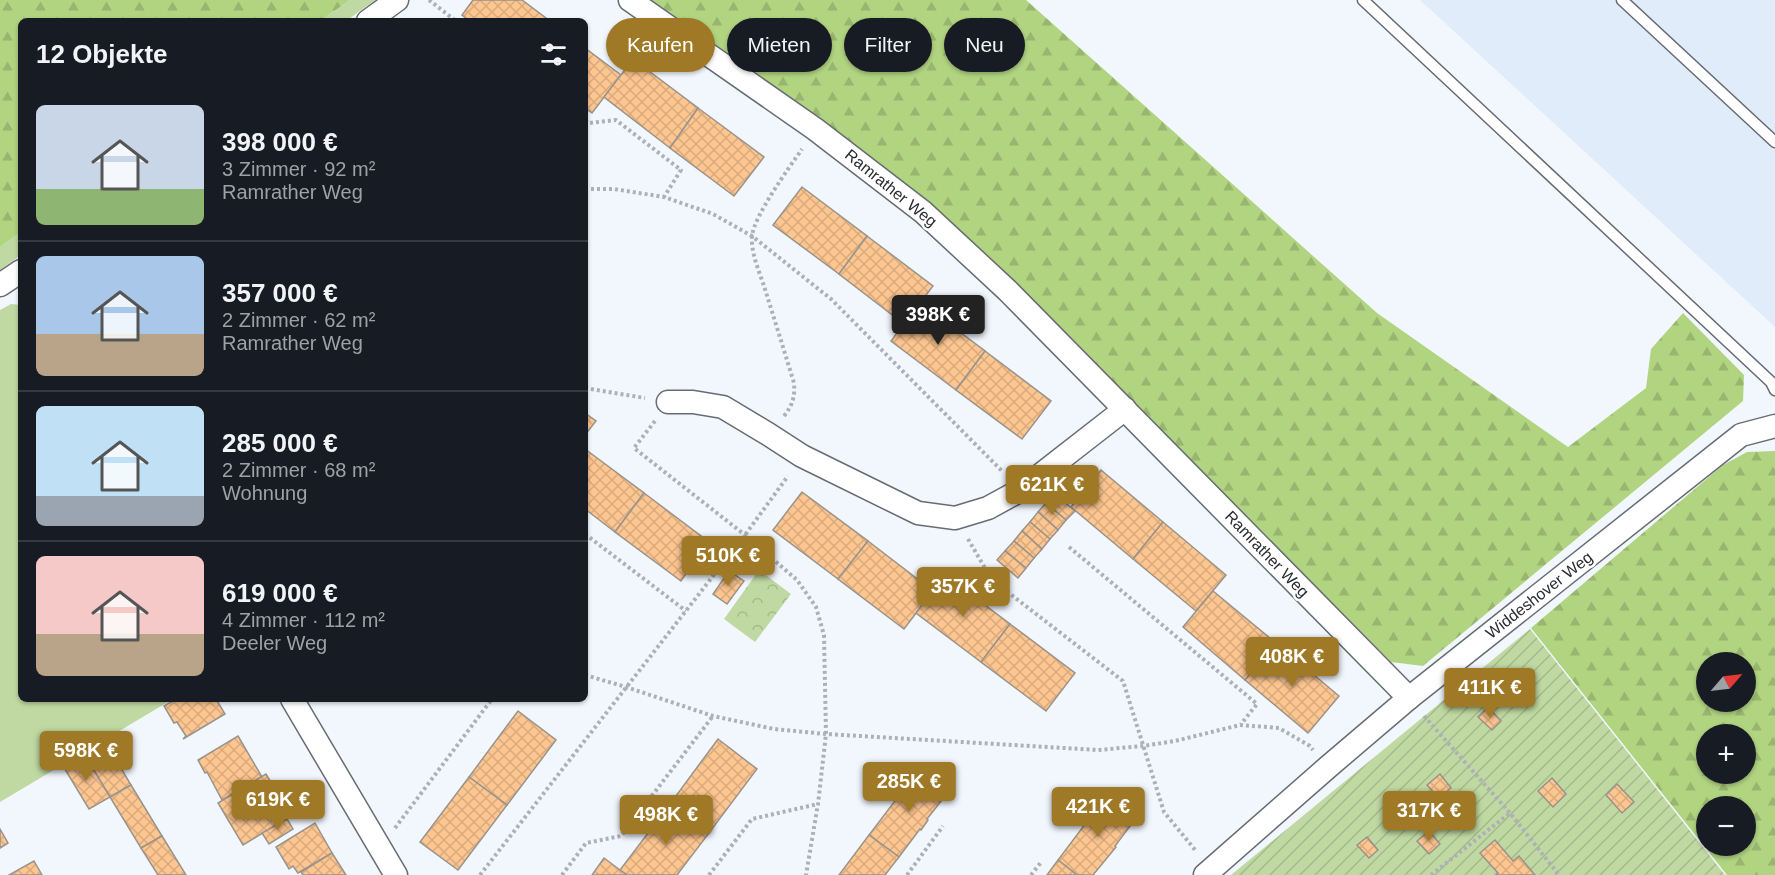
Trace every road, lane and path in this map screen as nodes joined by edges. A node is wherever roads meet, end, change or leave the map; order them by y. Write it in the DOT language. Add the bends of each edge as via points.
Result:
graph roads {
  1 [pos="397,0"];
  2 [pos="429,0"];
  3 [pos="630,0"];
  4 [pos="1363,0"];
  5 [pos="1622,0"];
  6 [pos="372,18"];
  7 [pos="452,18"];
  8 [pos="588,122"];
  9 [pos="815,129"];
  10 [pos="1775,142"];
  11 [pos="588,189"];
  12 [pos="664,197"];
  13 [pos="752,236"];
  14 [pos="18,273"];
  15 [pos="0,285"];
  16 [pos="588,389"];
  17 [pos="1775,390"];
  18 [pos="668,402"];
  19 [pos="1125,409"];
  20 [pos="1775,426"];
  21 [pos="768,434"];
  22 [pos="802,456"];
  23 [pos="1021,490"];
  24 [pos="955,518"];
  25 [pos="745,535"];
  26 [pos="588,536"];
  27 [pos="1069,547"];
  28 [pos="686,611"];
  29 [pos="588,676"];
  30 [pos="626,687"];
  31 [pos="1409,698"];
  32 [pos="294,702"];
  33 [pos="490,702"];
  34 [pos="713,716"];
  35 [pos="1240,725"];
  36 [pos="826,734"];
  37 [pos="1143,746"];
  38 [pos="1328,767"];
  39 [pos="818,804"];
  40 [pos="1510,813"];
  41 [pos="943,826"];
  42 [pos="380,848"];
  43 [pos="1042,861"];
  44 [pos="1208,872"];
  45 [pos="396,875"];
  46 [pos="480,875"];
  47 [pos="562,875"];
  48 [pos="709,875"];
  49 [pos="806,875"];
  50 [pos="907,875"];
  51 [pos="1031,875"];
  52 [pos="1431,875"];
  53 [pos="1559,875"];
  1 -- 6 [label="street"];
  2 -- 7 [label="path"];
  3 -- 9 [label="street, Ramrather Weg"];
  4 -- 17 [label="lane" via="1771,382"];
  5 -- 10 [label="lane"];
  8 -- 12 [label="path" via="616,120 681,170"];
  9 -- 13 [label="path" via="772,194"];
  9 -- 19 [label="street, Ramrather Weg" via="924,212"];
  11 -- 12 [label="path"];
  12 -- 13 [label="path" via="713,214"];
  13 -- 21 [label="path" via="795,394 790,408"];
  13 -- 23 [label="path" via="831,299"];
  14 -- 15 [label="street"];
  16 -- 18 [label="path"];
  18 -- 21 [label="street" via="723,407"];
  18 -- 25 [label="path" via="634,448"];
  19 -- 23 [label="street"];
  19 -- 31 [label="street, Ramrather Weg"];
  20 -- 31 [label="street, Widdeshover Weg" via="1741,435"];
  21 -- 22 [label="street"];
  22 -- 24 [label="street" via="918,513"];
  22 -- 25 [label="path"];
  23 -- 24 [label="street" via="988,508"];
  24 -- 37 [label="path" via="992,580 1123,681"];
  25 -- 28 [label="path"];
  25 -- 36 [label="path" via="797,580 816,607 824,635"];
  26 -- 28 [label="path"];
  27 -- 35 [label="path" via="1257,704"];
  28 -- 30 [label="path"];
  29 -- 30 [label="path"];
  30 -- 34 [label="path"];
  30 -- 46 [label="path"];
  31 -- 38 [label="street, Widdeshover Weg"];
  31 -- 40 [label="path"];
  32 -- 42 [label="street"];
  33 -- 42 [label="path"];
  34 -- 36 [label="path" via="774,729"];
  34 -- 47 [label="path" via="621,836 586,843"];
  35 -- 37 [label="path"];
  35 -- 38 [label="path" via="1279,728 1310,746"];
  36 -- 37 [label="path" via="1098,750"];
  36 -- 39 [label="path"];
  37 -- 44 [label="path" via="1164,813"];
  38 -- 44 [label="street, Widdeshover Weg"];
  39 -- 48 [label="path" via="752,819"];
  39 -- 49 [label="path"];
  40 -- 52 [label="path"];
  40 -- 53 [label="path"];
  41 -- 50 [label="path"];
  42 -- 45 [label="street"];
  43 -- 51 [label="path"];
}
